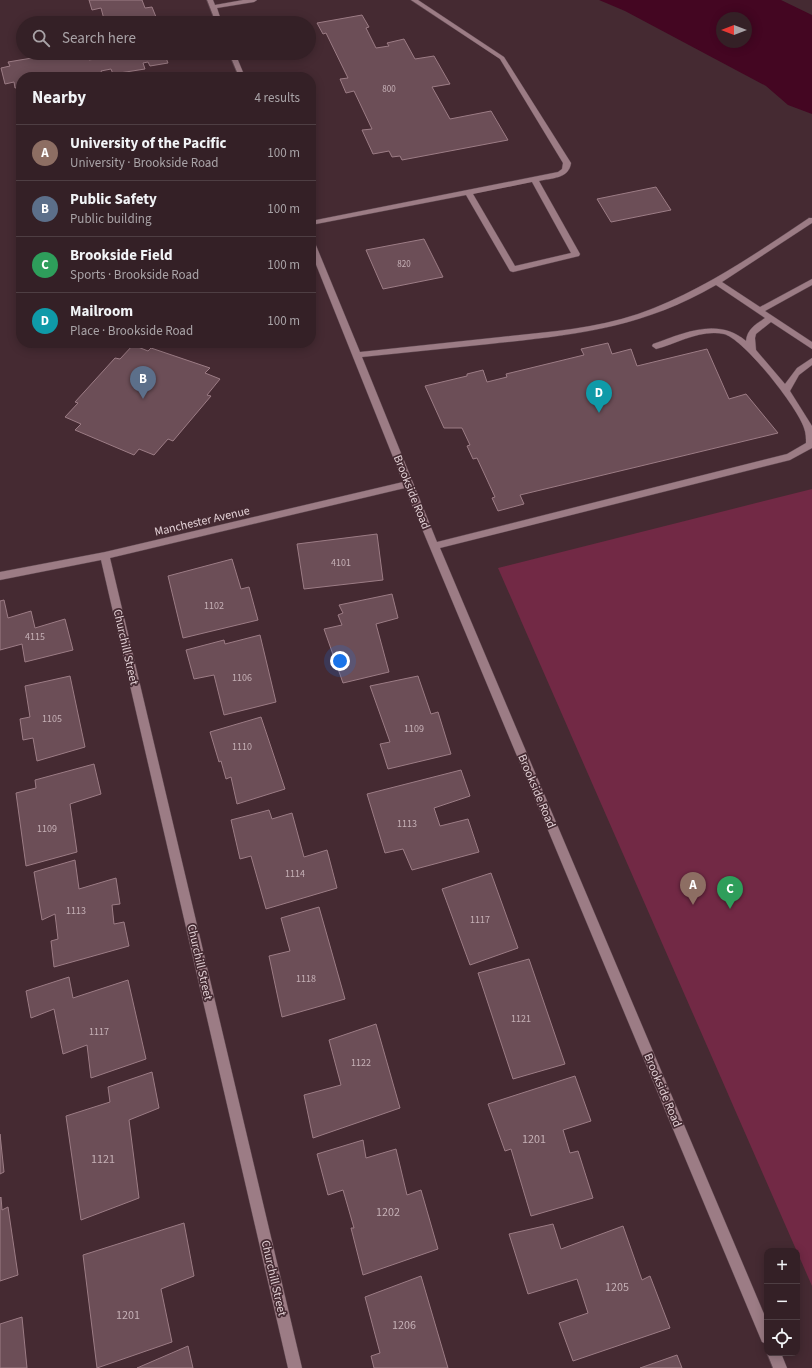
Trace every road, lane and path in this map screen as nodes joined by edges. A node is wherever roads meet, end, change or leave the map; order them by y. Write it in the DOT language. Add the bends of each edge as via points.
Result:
graph roads {
  1 [pos="210,0"];
  2 [pos="254,0"];
  3 [pos="414,0"];
  4 [pos="213,7"];
  5 [pos="216,16"];
  6 [pos="235,60"];
  7 [pos="240,72"];
  8 [pos="534,179"];
  9 [pos="468,192"];
  10 [pos="812,220"];
  11 [pos="316,222"];
  12 [pos="316,255"];
  13 [pos="717,282"];
  14 [pos="812,282"];
  15 [pos="760,310"];
  16 [pos="771,318"];
  17 [pos="656,346"];
  18 [pos="812,346"];
  19 [pos="752,350"];
  20 [pos="358,355"];
  21 [pos="812,361"];
  22 [pos="786,391"];
  23 [pos="408,484"];
  24 [pos="434,546"];
  25 [pos="105,556"];
  26 [pos="0,576"];
  27 [pos="764,1331"];
  28 [pos="775,1356"];
  29 [pos="295,1368"];
  30 [pos="780,1368"];
  1 -- 4 [label="street"];
  2 -- 4 [label="street"];
  3 -- 8 [label="street" via="502,58 567,163 564,172"];
  4 -- 5 [label="street"];
  6 -- 7 [label="street"];
  8 -- 9 [label="street"];
  8 -- 9 [label="street" via="576,254 513,269"];
  9 -- 11 [label="street"];
  10 -- 13 [label="street"];
  12 -- 20 [label="street, Brookside Road"];
  13 -- 15 [label="street"];
  13 -- 20 [label="street" via="678,302 641,316 605,325 545,335"];
  14 -- 15 [label="street"];
  15 -- 16 [label="street"];
  16 -- 18 [label="street"];
  16 -- 19 [label="street" via="750,334"];
  17 -- 19 [label="street" via="688,334 711,329 730,332"];
  19 -- 22 [label="street"];
  20 -- 23 [label="street, Brookside Road"];
  21 -- 22 [label="street" via="798,371"];
  22 -- 24 [label="street" via="809,429 810,445 790,457"];
  23 -- 24 [label="street, Brookside Road"];
  23 -- 25 [label="street, Manchester Avenue"];
  24 -- 27 [label="street, Brookside Road"];
  25 -- 26 [label="street, Manchester Avenue"];
  25 -- 29 [label="street, Churchill Street"];
  28 -- 30 [label="street"];
}
